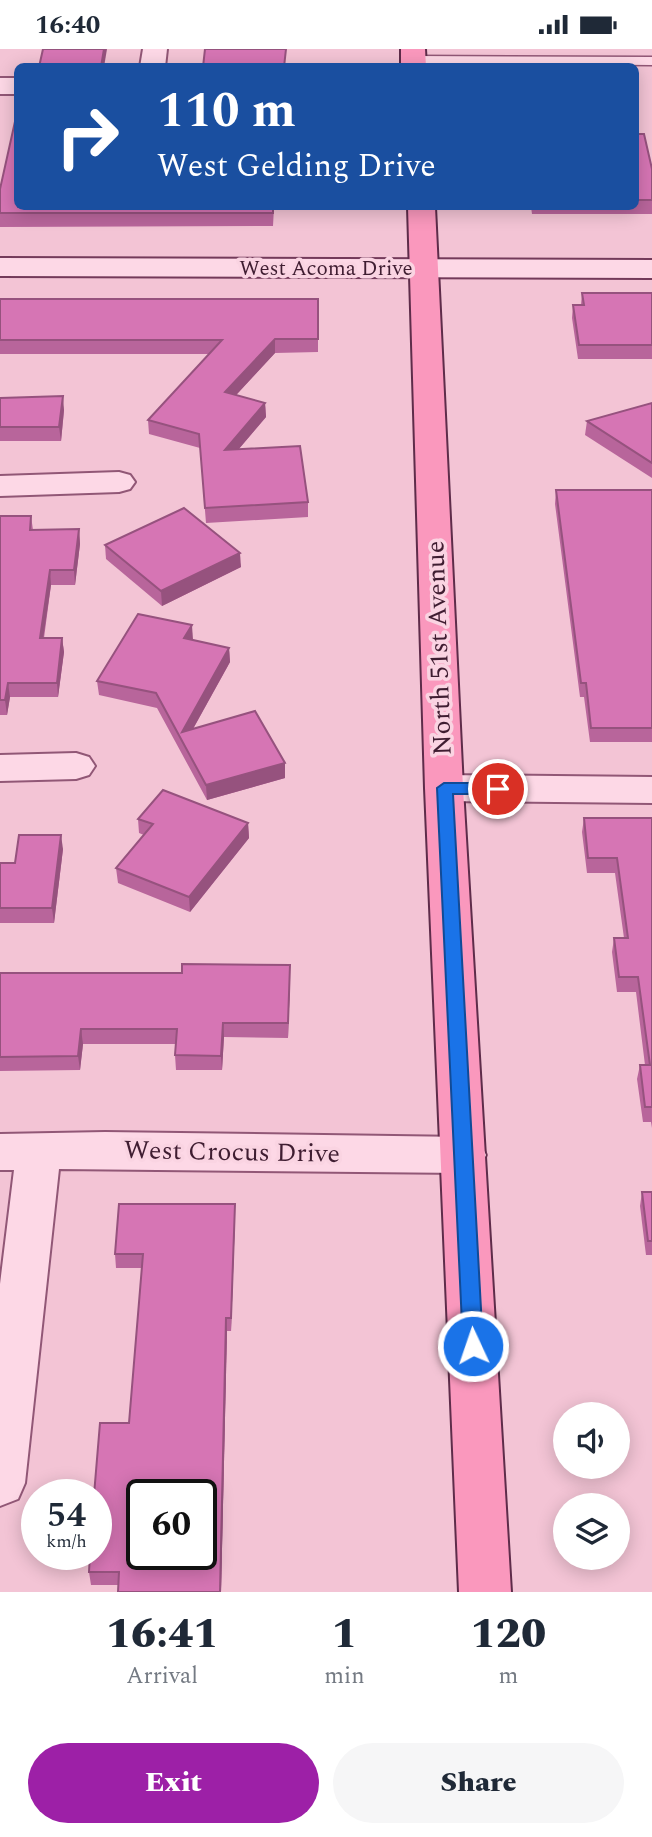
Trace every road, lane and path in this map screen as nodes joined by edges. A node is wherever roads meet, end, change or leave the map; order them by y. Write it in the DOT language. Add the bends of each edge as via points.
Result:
graph roads {
  1 [pos="414,59"];
  2 [pos="652,61"];
  3 [pos="421,210"];
  4 [pos="0,267"];
  5 [pos="424,269"];
  6 [pos="652,269"];
  7 [pos="120,482"];
  8 [pos="0,486"];
  9 [pos="76,766"];
  10 [pos="0,768"];
  11 [pos="444,788"];
  12 [pos="652,790"];
  13 [pos="19,1151"];
  14 [pos="464,1155"];
  15 [pos="0,1483"];
  16 [pos="485,1592"];
  1 -- 2 [label="lane"];
  3 -- 5 [label="main road, North 51st Avenue"];
  4 -- 5 [label="street, West Acoma Drive"];
  5 -- 6 [label="street, West Acoma Drive"];
  5 -- 11 [label="main road, North 51st Avenue"];
  7 -- 8 [label="street"];
  9 -- 10 [label="street"];
  11 -- 12 [label="street"];
  11 -- 14 [label="main road, North 51st Avenue"];
  13 -- 14 [label="street, West Crocus Drive"];
  13 -- 15 [label="street"];
  14 -- 16 [label="main road, North 51st Avenue"];
}
